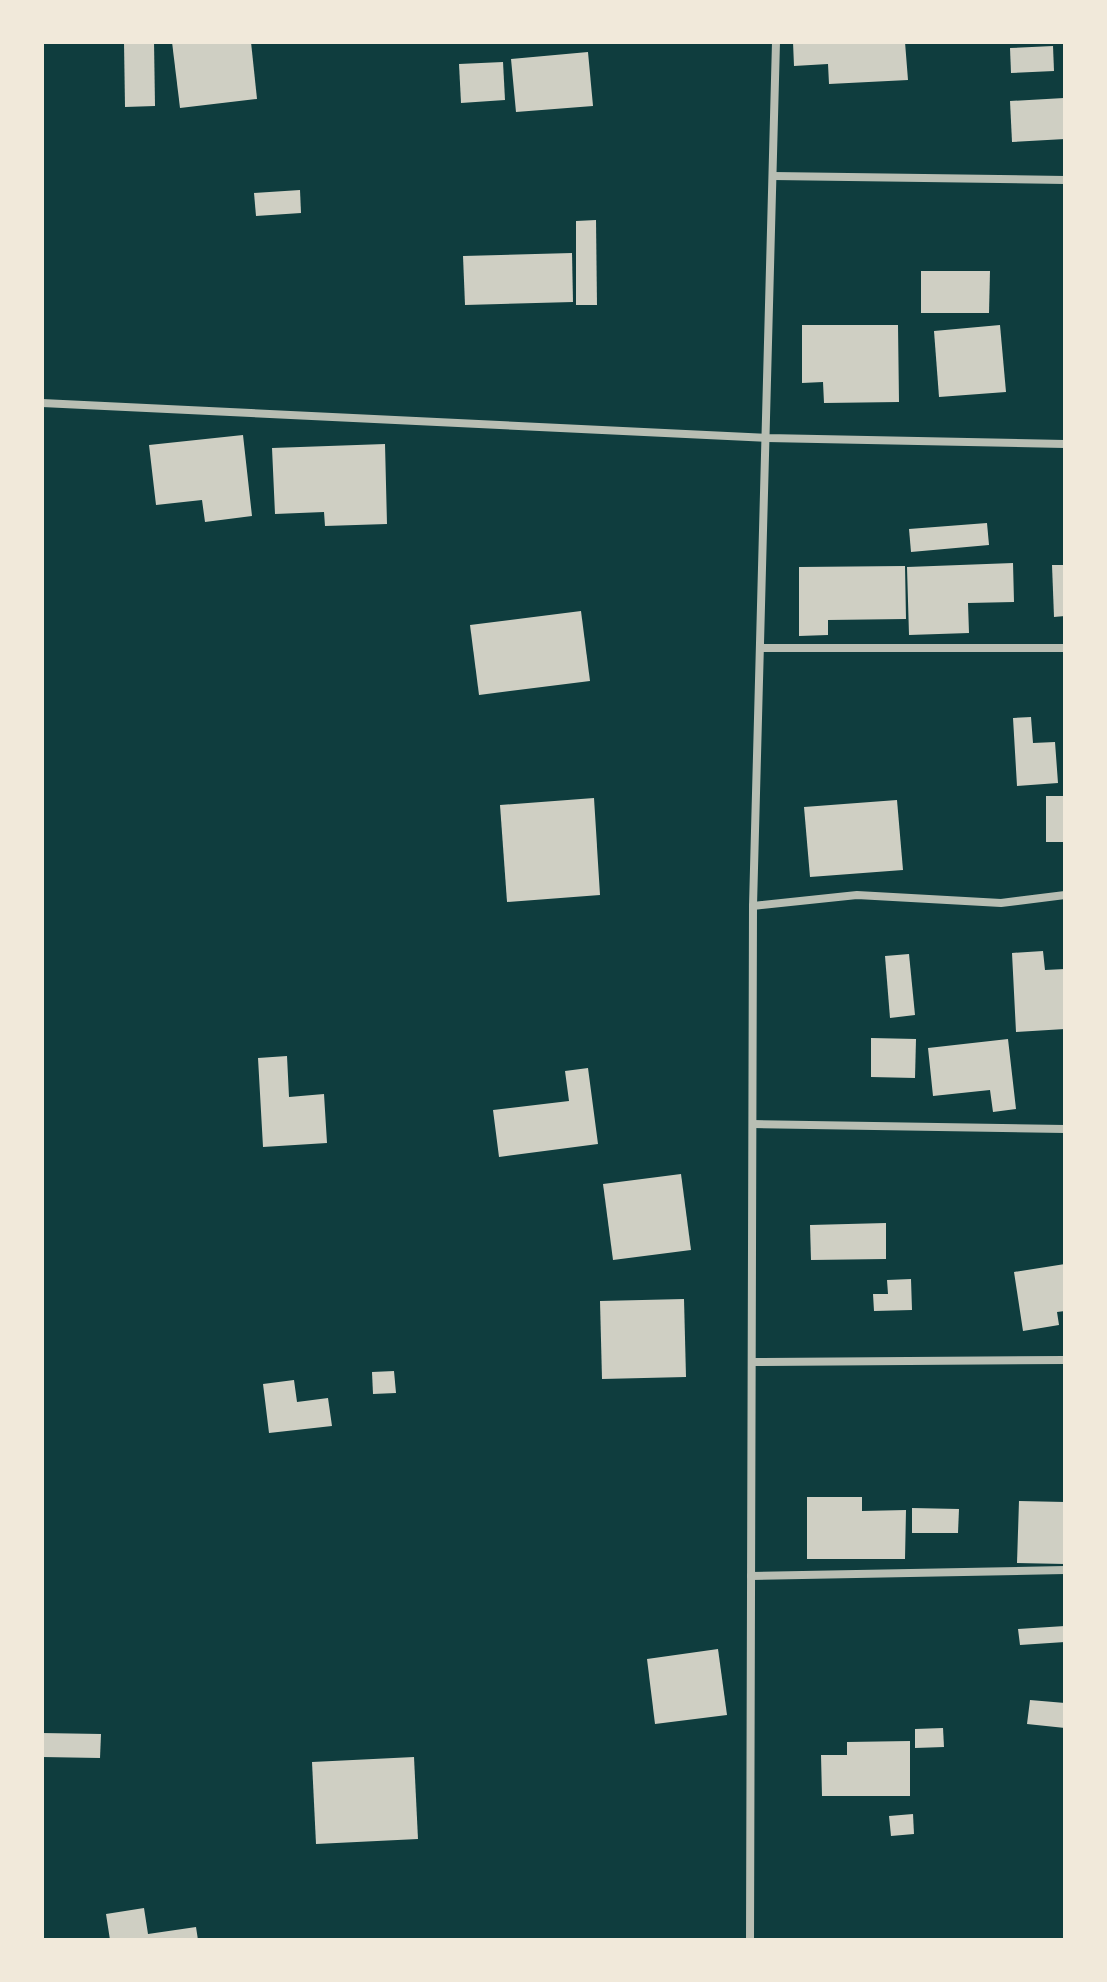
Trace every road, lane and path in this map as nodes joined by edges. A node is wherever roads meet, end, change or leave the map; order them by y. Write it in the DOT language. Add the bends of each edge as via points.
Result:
graph roads {
  1 [pos="776,42"];
  2 [pos="773,176"];
  3 [pos="1065,180"];
  4 [pos="42,403"];
  5 [pos="767,438"];
  6 [pos="1065,444"];
  7 [pos="761,648"];
  8 [pos="1065,648"];
  9 [pos="1065,895"];
  10 [pos="753,906"];
  11 [pos="753,1124"];
  12 [pos="1065,1129"];
  13 [pos="1065,1360"];
  14 [pos="752,1362"];
  15 [pos="1065,1570"];
  16 [pos="751,1576"];
  17 [pos="750,1940"];
  1 -- 2 [label="street"];
  2 -- 3 [label="street"];
  2 -- 5 [label="street"];
  4 -- 5 [label="street"];
  5 -- 6 [label="street"];
  5 -- 7 [label="street"];
  7 -- 8 [label="street"];
  7 -- 10 [label="street"];
  9 -- 10 [label="street" via="1001,903 857,895"];
  10 -- 11 [label="street"];
  11 -- 12 [label="street"];
  11 -- 14 [label="street"];
  13 -- 14 [label="street"];
  14 -- 16 [label="street"];
  15 -- 16 [label="street"];
  16 -- 17 [label="street"];
}
